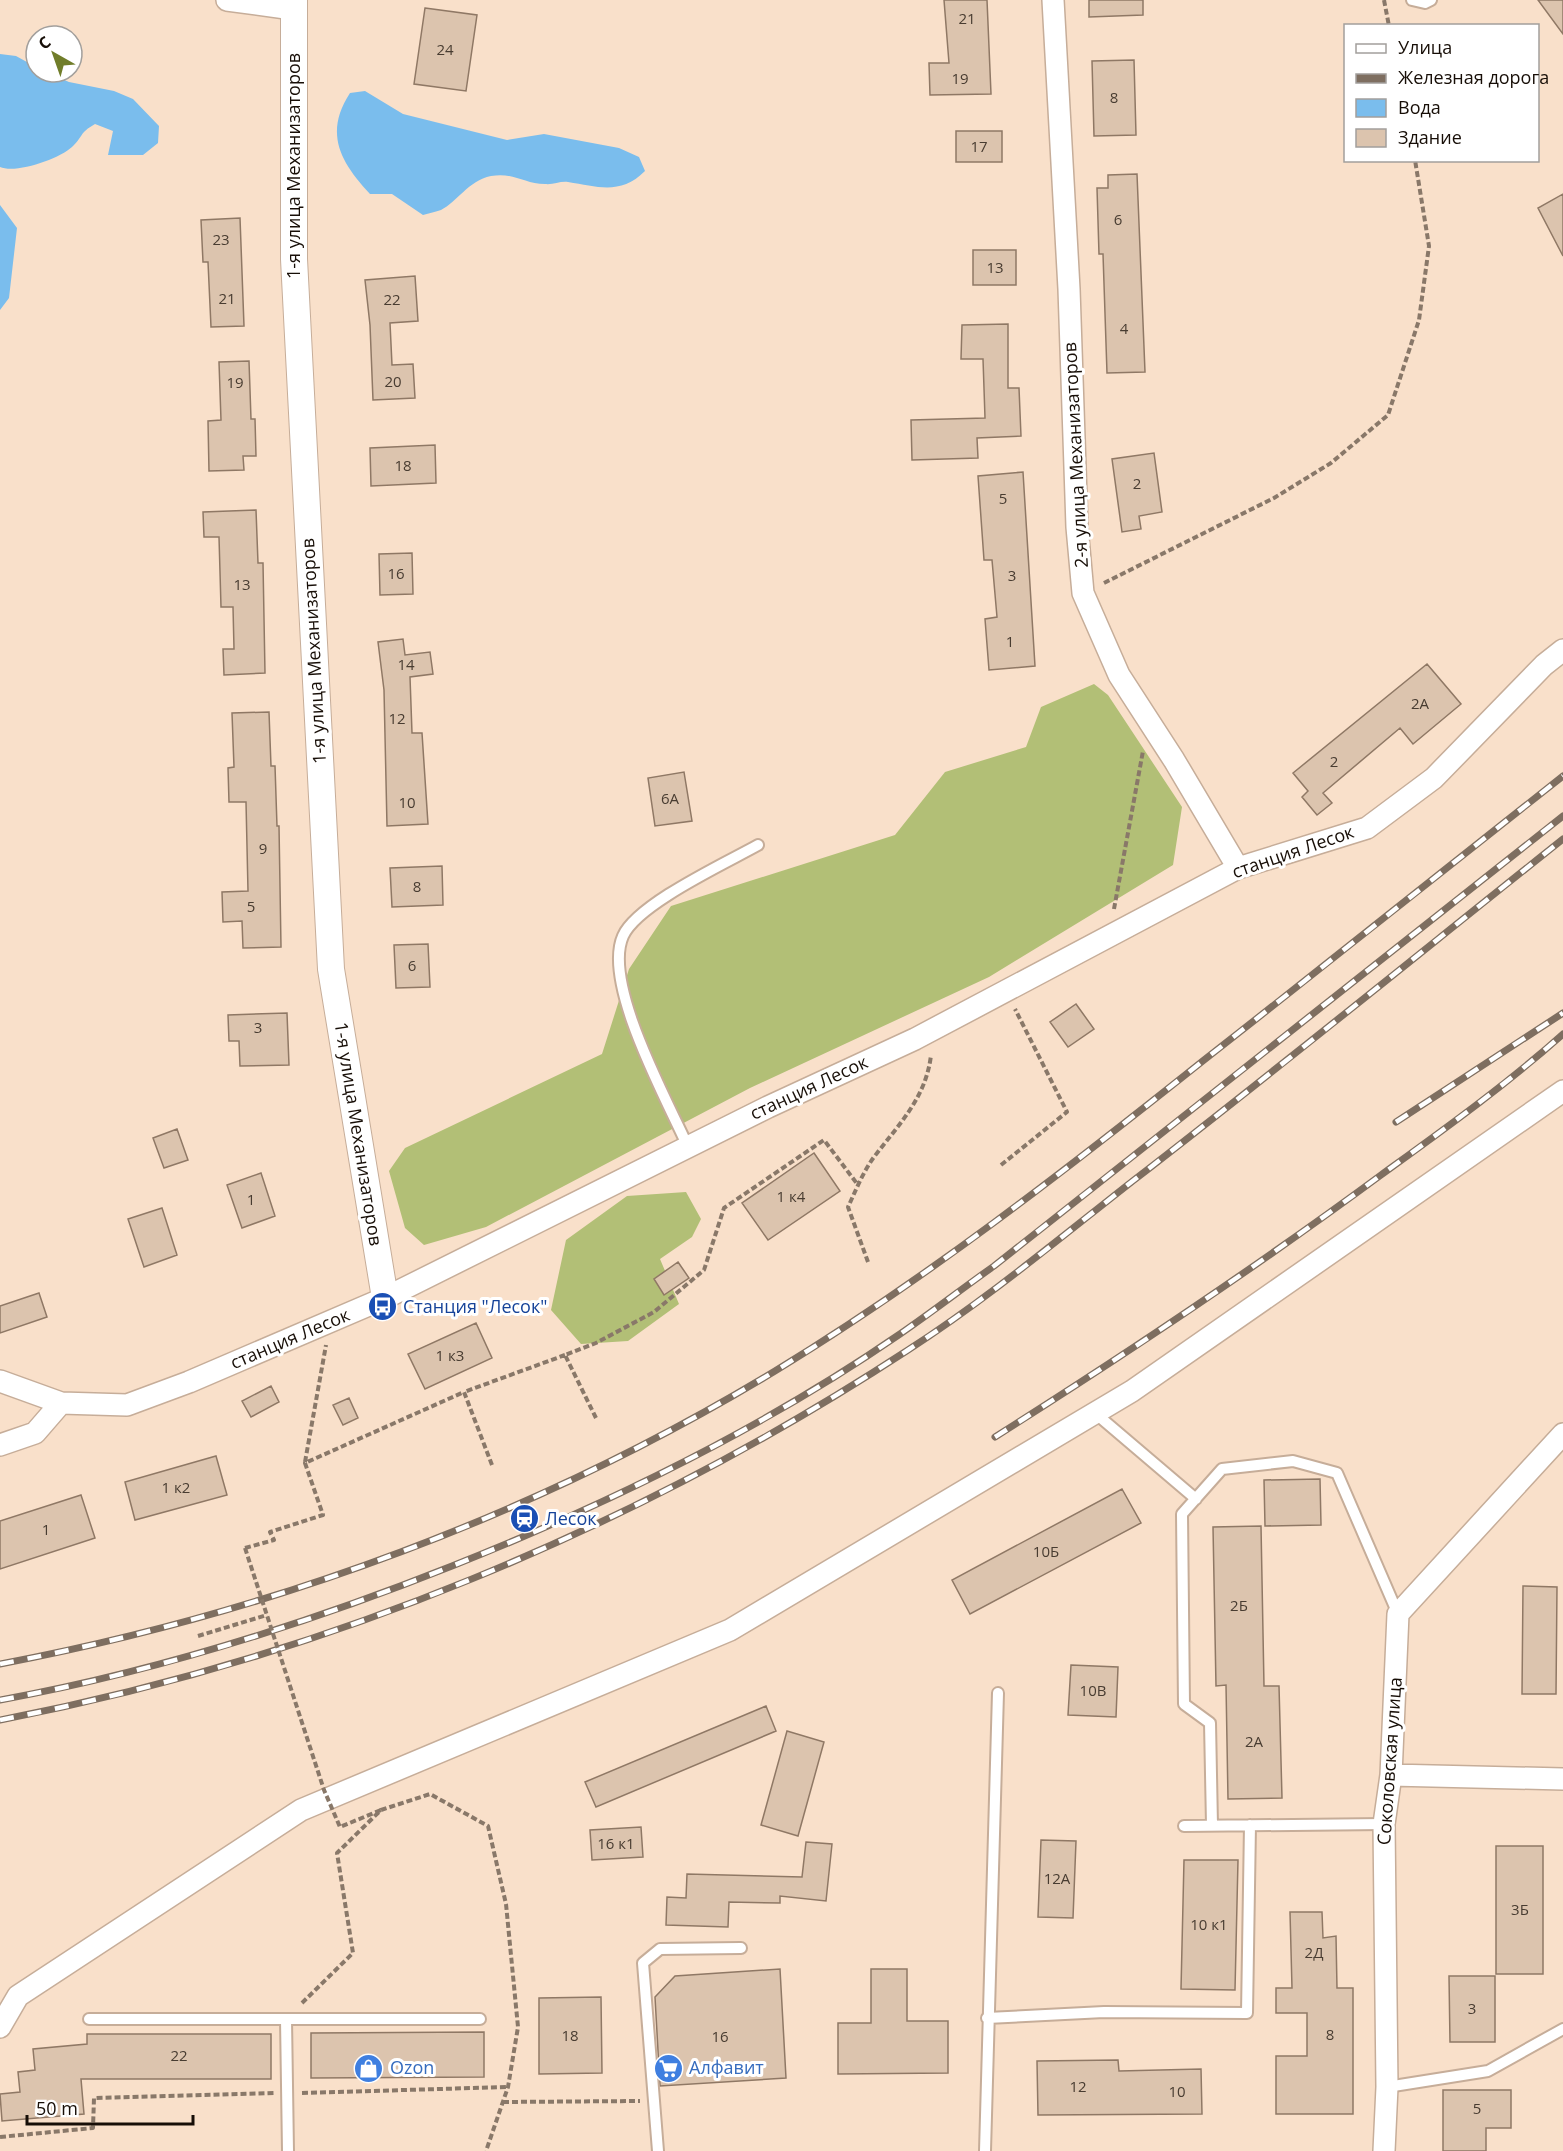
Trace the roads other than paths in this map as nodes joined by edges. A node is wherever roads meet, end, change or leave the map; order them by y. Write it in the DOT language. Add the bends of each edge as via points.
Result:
graph roads {
  1 [pos="227,0"];
  2 [pos="1053,0"];
  3 [pos="1412,0"];
  4 [pos="1431,0"];
  5 [pos="294,5"];
  6 [pos="1563,650"];
  7 [pos="758,845"];
  8 [pos="1238,868"];
  9 [pos="1563,1091"];
  10 [pos="688,1147"];
  11 [pos="385,1298"];
  12 [pos="0,1381"];
  13 [pos="61,1403"];
  14 [pos="1095,1413"];
  15 [pos="1559,1443"];
  16 [pos="0,1444"];
  17 [pos="1196,1499"];
  18 [pos="1398,1614"];
  19 [pos="998,1693"];
  20 [pos="1392,1775"];
  21 [pos="1563,1779"];
  22 [pos="1384,1824"];
  23 [pos="1212,1825"];
  24 [pos="1250,1825"];
  25 [pos="1184,1826"];
  26 [pos="741,1947"];
  27 [pos="987,2018"];
  28 [pos="89,2019"];
  29 [pos="285,2019"];
  30 [pos="480,2019"];
  31 [pos="0,2027"];
  32 [pos="1563,2029"];
  33 [pos="1387,2087"];
  34 [pos="288,2151"];
  35 [pos="658,2151"];
  36 [pos="985,2151"];
  37 [pos="1384,2151"];
  1 -- 5 [label="street"];
  2 -- 8 [label="street, 2-я улица Механизаторов" via="1083,593 1119,675"];
  3 -- 4 [label="lane"];
  5 -- 11 [label="street, 1-я улица Механизаторов" via="294,259 331,969"];
  6 -- 8 [label="street, станция Лесок" via="1434,778 1367,828"];
  7 -- 10 [label="lane" via="646,910 623,935 617,958 629,1015"];
  8 -- 10 [label="street, станция Лесок" via="934,1029"];
  9 -- 14 [label="street"];
  10 -- 11 [label="street, станция Лесок"];
  11 -- 13 [label="street, станция Лесок" via="127,1405"];
  12 -- 13 [label="street, станция Лесок"];
  13 -- 16 [label="street" via="35,1433"];
  14 -- 17 [label="lane"];
  14 -- 31 [label="street" via="730,1630 301,1810 18,1996"];
  15 -- 18 [label="street"];
  17 -- 18 [label="lane" via="1222,1469 1293,1461 1337,1473"];
  17 -- 23 [label="lane" via="1182,1514 1184,1704 1210,1723"];
  18 -- 20 [label="street, Соколовская улица"];
  19 -- 27 [label="lane"];
  20 -- 21 [label="street"];
  20 -- 22 [label="street, Соколовская улица"];
  22 -- 24 [label="lane"];
  22 -- 33 [label="street, Соколовская улица"];
  23 -- 24 [label="lane"];
  23 -- 25 [label="lane"];
  24 -- 27 [label="lane" via="1247,2013 1104,2012"];
  26 -- 35 [label="lane" via="660,1948 643,1963"];
  27 -- 36 [label="lane"];
  28 -- 29 [label="lane"];
  29 -- 30 [label="lane"];
  29 -- 34 [label="lane"];
  32 -- 33 [label="lane" via="1488,2071"];
  33 -- 37 [label="street, Соколовская улица"];
}
